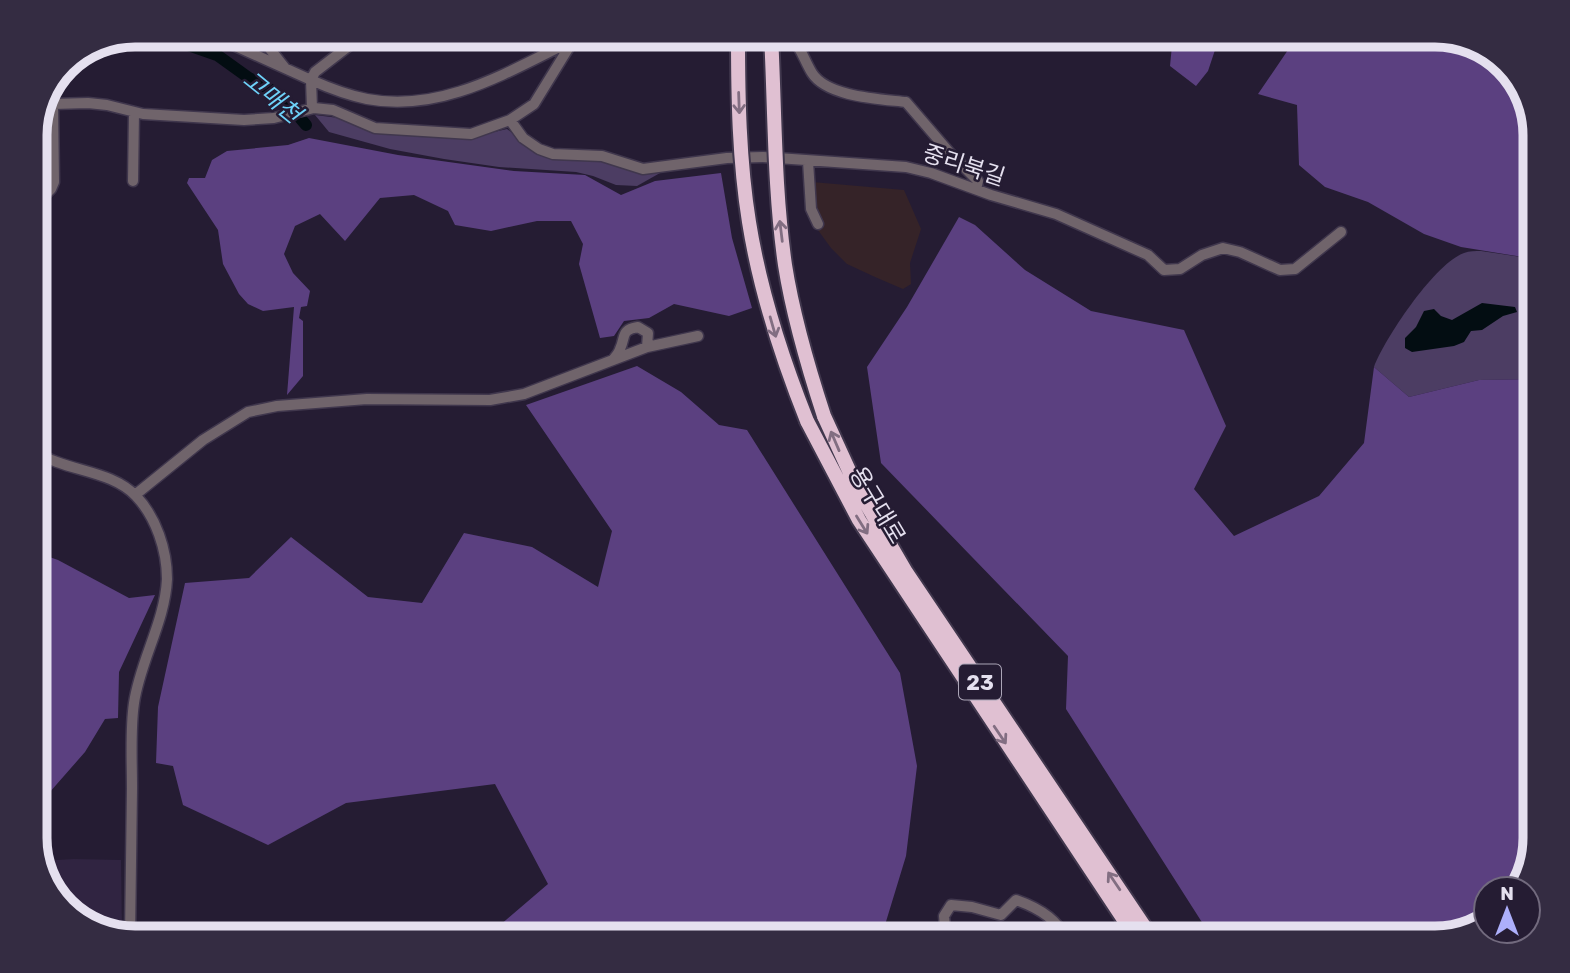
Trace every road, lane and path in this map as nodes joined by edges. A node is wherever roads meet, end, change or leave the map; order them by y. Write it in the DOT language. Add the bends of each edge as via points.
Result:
graph roads {
  1 [pos="236,47"];
  2 [pos="268,47"];
  3 [pos="347,47"];
  4 [pos="559,47"];
  5 [pos="572,47"];
  6 [pos="738,47"];
  7 [pos="771,47"];
  8 [pos="800,47"];
  9 [pos="287,71"];
  10 [pos="311,80"];
  11 [pos="53,105"];
  12 [pos="310,109"];
  13 [pos="50,111"];
  14 [pos="134,112"];
  15 [pos="510,120"];
  16 [pos="808,160"];
  17 [pos="133,181"];
  18 [pos="976,189"];
  19 [pos="47,193"];
  20 [pos="818,224"];
  21 [pos="1341,232"];
  22 [pos="698,336"];
  23 [pos="647,347"];
  24 [pos="612,361"];
  25 [pos="47,457"];
  26 [pos="135,495"];
  27 [pos="130,926"];
  28 [pos="945,926"];
  29 [pos="1059,926"];
  30 [pos="1128,926"];
  31 [pos="1144,926"];
  1 -- 9 [label="street"];
  2 -- 9 [label="street"];
  3 -- 10 [label="street"];
  4 -- 10 [label="street" via="490,81 448,96 415,101 368,99"];
  5 -- 15 [label="street" via="534,104"];
  6 -- 30 [label="highway, 용구대로 / 23, one-way, bridge" via="741,150 749,222 773,327 807,421 859,520"];
  31 -- 7 [label="highway, 용구대로 / 23, one-way, bridge" via="906,572 824,416 786,268 776,170"];
  8 -- 18 [label="street" via="813,74 825,85 856,96 906,102 978,181"];
  9 -- 10 [label="street"];
  10 -- 12 [label="street"];
  11 -- 14 [label="street" via="89,103"];
  12 -- 14 [label="street" via="244,120"];
  12 -- 15 [label="street" via="333,110 375,128 460,134"];
  13 -- 19 [label="street" via="54,182"];
  14 -- 17 [label="street"];
  15 -- 16 [label="street, 중리북길" via="523,138 539,149 602,156 643,169 727,158"];
  16 -- 18 [label="street, 중리북길" via="906,167"];
  16 -- 20 [label="street" via="811,209"];
  18 -- 21 [label="street, 중리북길" via="1056,214 1148,255 1164,270 1180,269 1223,248 1280,270 1295,269"];
  22 -- 23 [label="street"];
  23 -- 24 [label="street"];
  23 -- 24 [label="street" via="648,333 630,328"];
  24 -- 26 [label="street" via="524,394 490,400 367,399 248,412 203,440"];
  25 -- 26 [label="street" via="105,477"];
  26 -- 27 [label="street" via="159,535 167,578 133,711"];
  28 -- 29 [label="street" via="944,916 951,905 1001,915 1016,900"];
}
